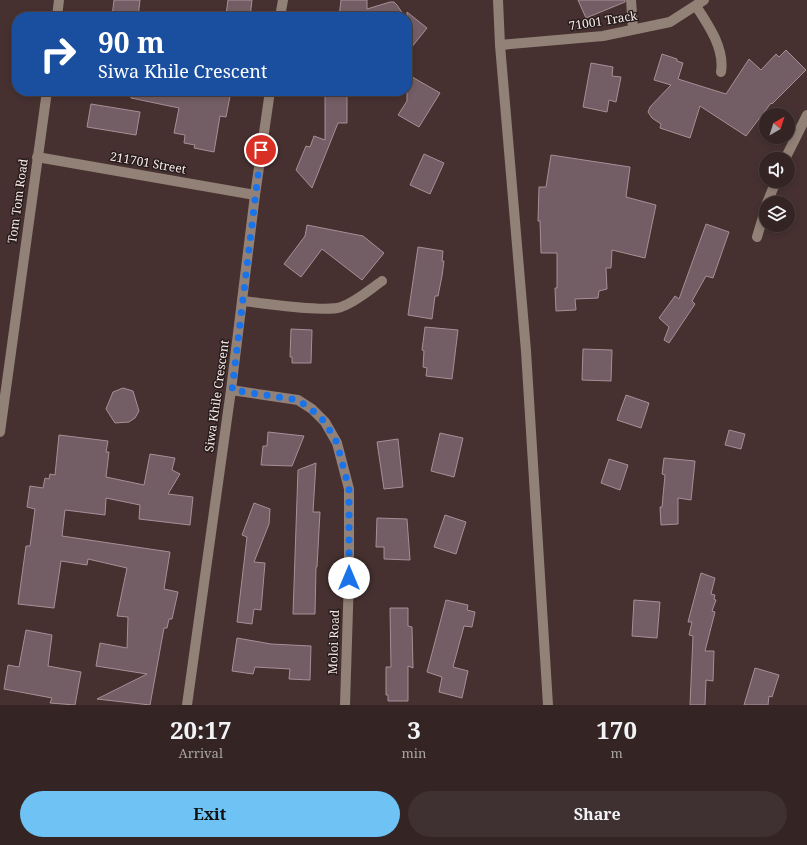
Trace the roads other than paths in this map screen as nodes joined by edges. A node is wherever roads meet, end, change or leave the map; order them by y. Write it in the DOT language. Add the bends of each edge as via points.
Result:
graph roads {
  1 [pos="59,0"];
  2 [pos="283,0"];
  3 [pos="498,0"];
  4 [pos="631,0"];
  5 [pos="700,3"];
  6 [pos="58,12"];
  7 [pos="281,12"];
  8 [pos="633,29"];
  9 [pos="500,46"];
  10 [pos="721,72"];
  11 [pos="45,96"];
  12 [pos="269,96"];
  13 [pos="807,115"];
  14 [pos="788,152"];
  15 [pos="38,157"];
  16 [pos="255,195"];
  17 [pos="759,230"];
  18 [pos="757,237"];
  19 [pos="382,281"];
  20 [pos="242,301"];
  21 [pos="232,390"];
  22 [pos="0,432"];
  23 [pos="187,705"];
  24 [pos="345,705"];
  25 [pos="548,705"];
  1 -- 6 [label="street"];
  2 -- 7 [label="street"];
  3 -- 9 [label="street"];
  4 -- 8 [label="street"];
  5 -- 8 [label="street, 71001 Track" via="670,22"];
  5 -- 10 [label="street" via="705,20 718,45"];
  8 -- 9 [label="street, 71001 Track" via="581,39"];
  9 -- 25 [label="street" via="526,351"];
  11 -- 15 [label="street, Tom Tom Road"];
  12 -- 16 [label="street, Siwa Khile Crescent"];
  13 -- 14 [label="street"];
  15 -- 16 [label="street, 211701 Street"];
  15 -- 22 [label="street, Tom Tom Road"];
  16 -- 20 [label="street, Siwa Khile Crescent"];
  17 -- 18 [label="street"];
  19 -- 20 [label="street" via="340,308"];
  20 -- 21 [label="street, Siwa Khile Crescent"];
  21 -- 23 [label="street, Siwa Khile Crescent"];
  21 -- 24 [label="street, Moloi Road" via="298,400 325,422 337,443 349,489"];
}
